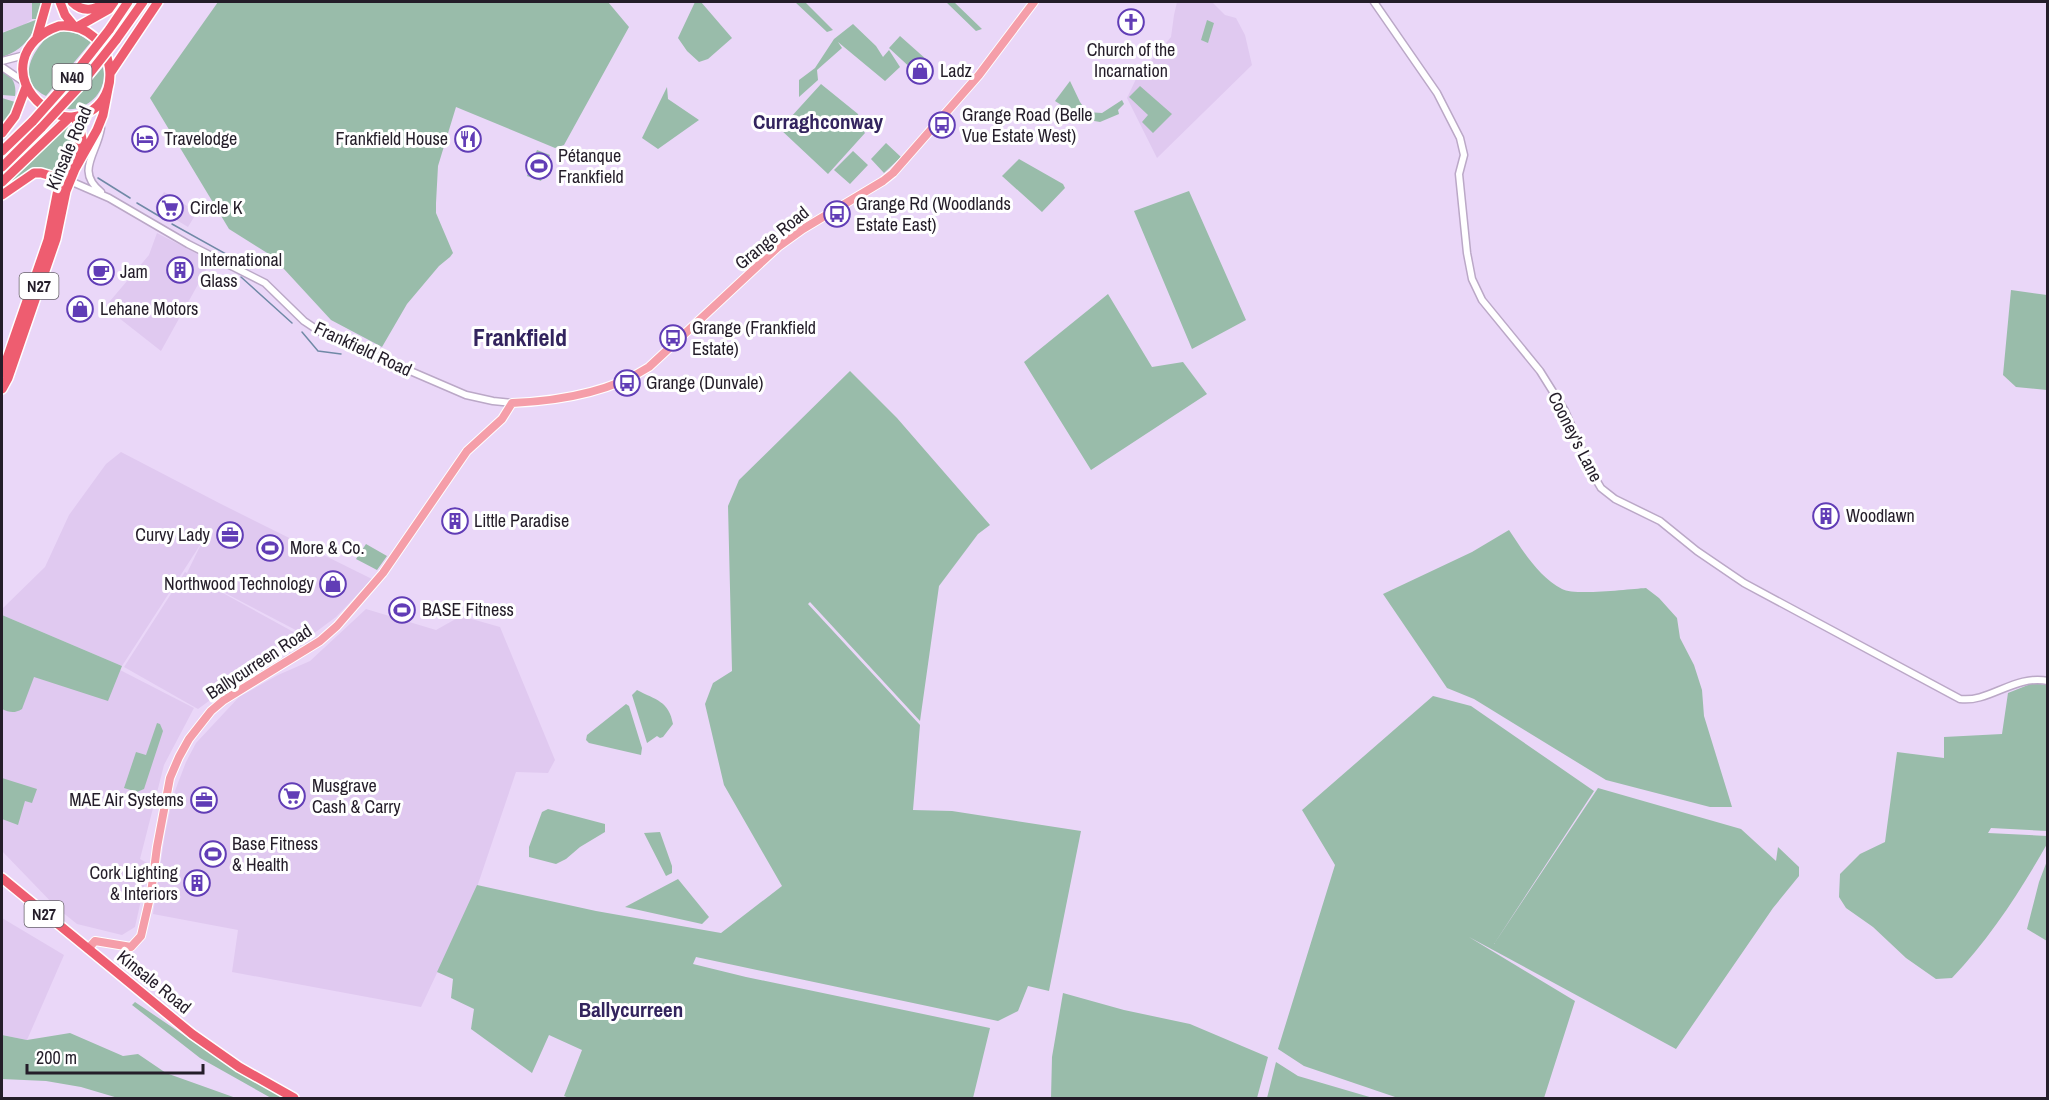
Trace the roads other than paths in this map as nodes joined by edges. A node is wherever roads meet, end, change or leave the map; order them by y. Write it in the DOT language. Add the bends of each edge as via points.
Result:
graph roads {
  1 [pos="47,2"];
  2 [pos="60,2"];
  3 [pos="72,2"];
  4 [pos="107,2"];
  5 [pos="114,2"];
  6 [pos="128,2"];
  7 [pos="142,2"];
  8 [pos="158,2"];
  9 [pos="1034,2"];
  10 [pos="1374,2"];
  11 [pos="75,26"];
  12 [pos="37,37"];
  13 [pos="25,54"];
  14 [pos="2,61"];
  15 [pos="2,67"];
  16 [pos="111,72"];
  17 [pos="25,85"];
  18 [pos="108,89"];
  19 [pos="103,115"];
  20 [pos="72,117"];
  21 [pos="2,133"];
  22 [pos="2,151"];
  23 [pos="2,167"];
  24 [pos="65,180"];
  25 [pos="2,182"];
  26 [pos="2,195"];
  27 [pos="109,198"];
  28 [pos="2,373"];
  29 [pos="2,389"];
  30 [pos="512,403"];
  31 [pos="2048,681"];
  32 [pos="2,878"];
  33 [pos="88,949"];
  34 [pos="294,1098"];
  1 -- 12 [label="highway"];
  2 -- 11 [label="highway"];
  3 -- 4 [label="highway" via="91,10"];
  5 -- 11 [label="highway" via="102,13"];
  6 -- 22 [label="highway, N40, bridge" via="72,77"];
  7 -- 23 [label="highway, N40, bridge" via="78,88"];
  8 -- 16 [label="highway"];
  9 -- 30 [label="main road, Grange Road" via="979,75 893,173 778,247 649,367 597,390"];
  10 -- 31 [label="street, Cooney's Lane" via="1437,93 1460,138 1464,155 1459,174 1472,279 1482,300 1540,371 1564,409 1601,488 1660,521 1744,583 1960,699 1971,700 2024,680"];
  11 -- 12 [label="highway" via="48,29"];
  11 -- 16 [label="highway" via="102,46"];
  12 -- 13 [label="highway"];
  13 -- 14 [label="street"];
  13 -- 17 [label="highway"];
  15 -- 17 [label="street"];
  16 -- 18 [label="highway, N27"];
  17 -- 20 [label="highway" via="49,110"];
  17 -- 21 [label="highway" via="15,116"];
  18 -- 19 [label="highway, Kinsale Road / N27"];
  18 -- 20 [label="highway" via="92,109"];
  19 -- 24 [label="highway, Kinsale Road / N27" via="90,145"];
  19 -- 27 [label="street" via="87,170 93,185"];
  20 -- 24 [label="highway, Kinsale Road / N27" via="79,124 82,139"];
  20 -- 25 [label="highway"];
  24 -- 26 [label="highway" via="34,173"];
  24 -- 27 [label="street, Frankfield Road"];
  24 -- 28 [label="highway, Kinsale Road / N27"];
  24 -- 29 [label="highway, Kinsale Road / N27" via="56,239"];
  27 -- 30 [label="street, Frankfield Road" via="265,283 322,333 466,394"];
  30 -- 33 [label="main road, Ballycurreen Road" via="502,419 467,451 383,573 338,626 224,700 201,722 178,757 170,778 141,936 131,947 95,941"];
  32 -- 33 [label="highway, Kinsale Road / N27"];
  33 -- 34 [label="highway, Kinsale Road / N27" via="192,1034"];
}
